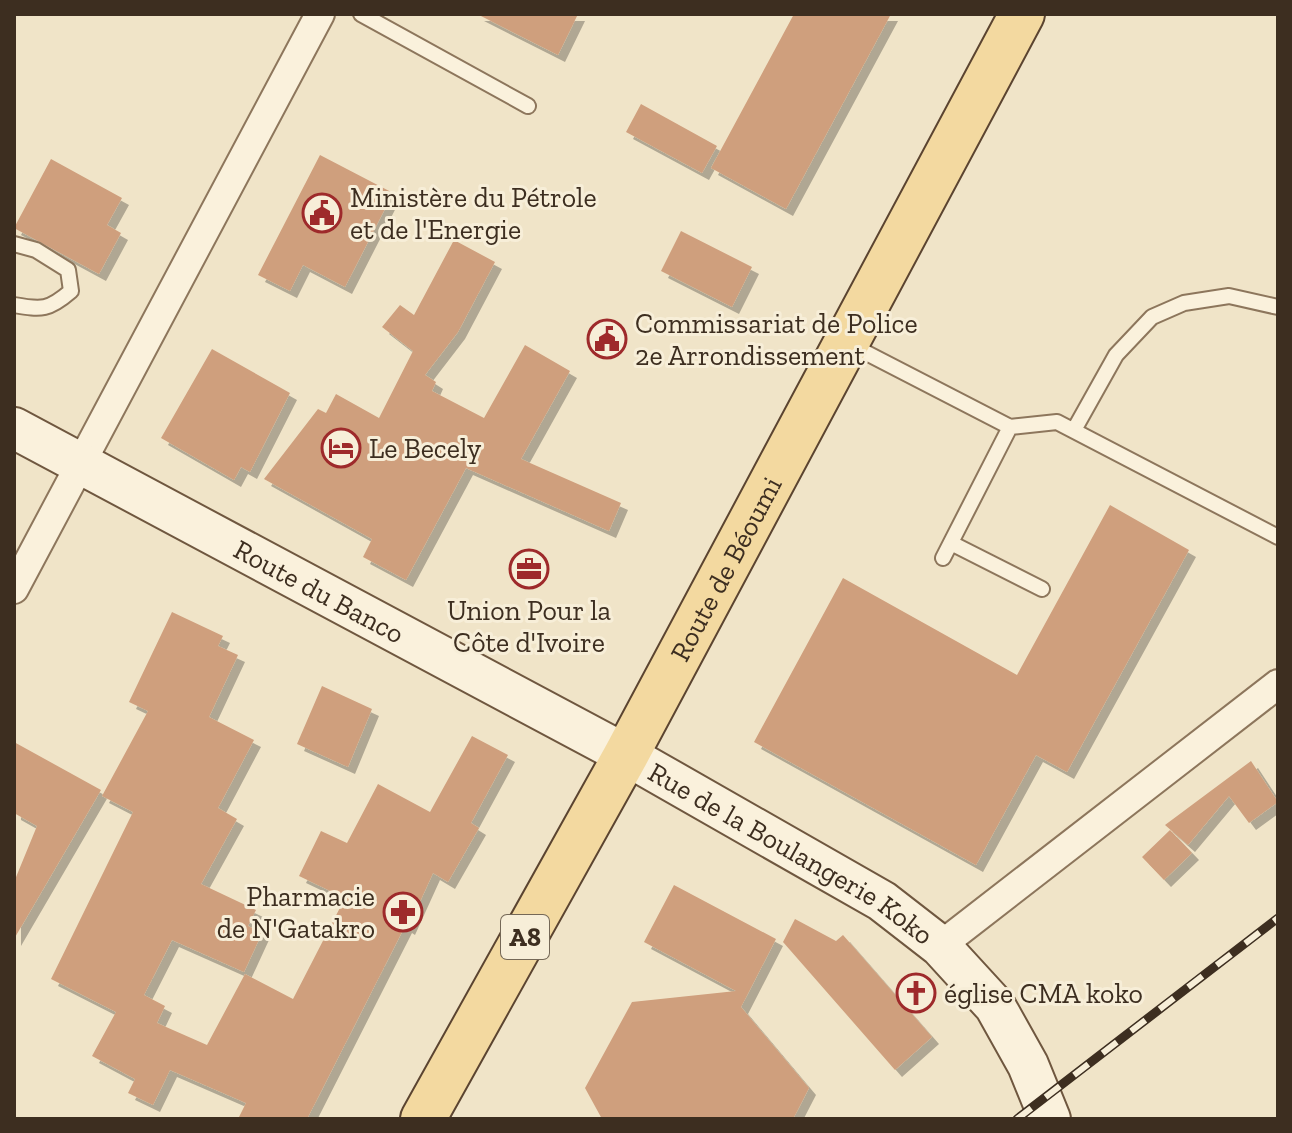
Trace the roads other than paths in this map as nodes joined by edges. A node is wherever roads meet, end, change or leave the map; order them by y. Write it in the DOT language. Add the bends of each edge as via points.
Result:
graph roads {
  1 [pos="320,14"];
  2 [pos="361,14"];
  3 [pos="1022,14"];
  4 [pos="528,106"];
  5 [pos="14,244"];
  6 [pos="14,305"];
  7 [pos="1278,307"];
  8 [pos="847,343"];
  9 [pos="1010,427"];
  10 [pos="14,428"];
  11 [pos="1074,430"];
  12 [pos="81,464"];
  13 [pos="1278,537"];
  14 [pos="951,543"];
  15 [pos="943,558"];
  16 [pos="14,589"];
  17 [pos="1042,589"];
  18 [pos="1278,684"];
  19 [pos="626,755"];
  20 [pos="940,946"];
  21 [pos="423,1119"];
  22 [pos="1050,1119"];
  1 -- 12 [label="street"];
  2 -- 4 [label="lane"];
  3 -- 8 [label="main road, Route de Béoumi / A8"];
  5 -- 6 [label="lane" via="36,250 68,270 71,291 53,307"];
  7 -- 11 [label="lane" via="1229,296 1184,303 1152,317 1116,355"];
  8 -- 9 [label="lane"];
  8 -- 19 [label="main road, Route de Béoumi / A8"];
  9 -- 11 [label="lane" via="1057,422"];
  9 -- 14 [label="lane"];
  10 -- 12 [label="street, Route du Banco"];
  11 -- 13 [label="lane"];
  12 -- 16 [label="street"];
  12 -- 19 [label="street, Route du Banco"];
  14 -- 15 [label="lane"];
  14 -- 17 [label="lane"];
  18 -- 20 [label="street"];
  19 -- 20 [label="street, Rue de la Boulangerie Koko" via="882,901"];
  19 -- 21 [label="main road, Route de Béoumi / A8"];
  20 -- 22 [label="street, Rue de la Boulangerie Koko" via="995,1006"];
}
